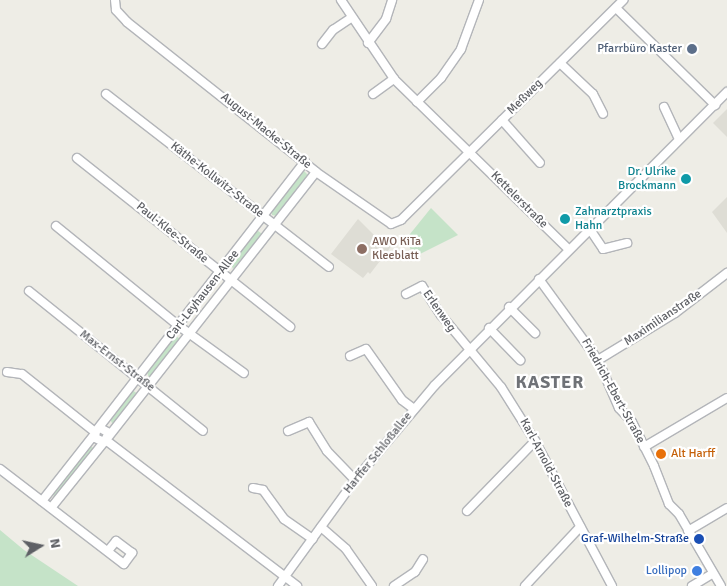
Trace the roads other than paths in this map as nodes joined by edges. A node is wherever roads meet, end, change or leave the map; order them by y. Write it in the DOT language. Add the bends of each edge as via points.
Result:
graph roads {
  1 [pos="115,0"];
  2 [pos="341,0"];
  3 [pos="392,0"];
  4 [pos="479,0"];
  5 [pos="623,0"];
  6 [pos="616,8"];
  7 [pos="351,18"];
  8 [pos="368,43"];
  9 [pos="322,44"];
  10 [pos="560,63"];
  11 [pos="394,79"];
  12 [pos="727,92"];
  13 [pos="106,94"];
  14 [pos="373,94"];
  15 [pos="417,102"];
  16 [pos="715,105"];
  17 [pos="664,107"];
  18 [pos="604,114"];
  19 [pos="502,120"];
  20 [pos="679,139"];
  21 [pos="469,152"];
  22 [pos="77,158"];
  23 [pos="305,162"];
  24 [pos="540,163"];
  25 [pos="316,172"];
  26 [pos="426,194"];
  27 [pos="264,217"];
  28 [pos="274,225"];
  29 [pos="56,226"];
  30 [pos="589,228"];
  31 [pos="627,243"];
  32 [pos="568,249"];
  33 [pos="328,267"];
  34 [pos="221,272"];
  35 [pos="727,273"];
  36 [pos="230,279"];
  37 [pos="539,279"];
  38 [pos="29,292"];
  39 [pos="406,294"];
  40 [pos="509,307"];
  41 [pos="180,326"];
  42 [pos="290,327"];
  43 [pos="489,328"];
  44 [pos="188,332"];
  45 [pos="535,333"];
  46 [pos="468,349"];
  47 [pos="350,356"];
  48 [pos="520,360"];
  49 [pos="598,360"];
  50 [pos="7,372"];
  51 [pos="244,373"];
  52 [pos="140,378"];
  53 [pos="148,385"];
  54 [pos="727,398"];
  55 [pos="414,409"];
  56 [pos="203,431"];
  57 [pos="288,431"];
  58 [pos="97,432"];
  59 [pos="106,440"];
  60 [pos="535,441"];
  61 [pos="644,447"];
  62 [pos="0,469"];
  63 [pos="355,480"];
  64 [pos="253,488"];
  65 [pos="42,501"];
  66 [pos="51,508"];
  67 [pos="727,508"];
  68 [pos="466,511"];
  69 [pos="321,527"];
  70 [pos="580,527"];
  71 [pos="688,531"];
  72 [pos="313,539"];
  73 [pos="108,552"];
  74 [pos="423,559"];
  75 [pos="712,574"];
  76 [pos="284,576"];
  77 [pos="396,585"];
  78 [pos="278,586"];
  79 [pos="297,586"];
  80 [pos="372,586"];
  81 [pos="525,586"];
  82 [pos="612,586"];
  83 [pos="692,586"];
  84 [pos="721,586"];
  1 -- 23 [label="street, August-Macke-Straße" via="116,10 127,22"];
  2 -- 7 [label="street, Kettelerstraße"];
  3 -- 8 [label="street" via="386,19"];
  4 -- 15 [label="street" via="461,49 441,78"];
  5 -- 6 [label="street, Meßweg"];
  6 -- 10 [label="street, Meßweg"];
  6 -- 16 [label="street"];
  7 -- 8 [label="street, Kettelerstraße"];
  7 -- 9 [label="street" via="333,30"];
  8 -- 11 [label="street, Kettelerstraße"];
  10 -- 18 [label="street" via="593,94"];
  10 -- 19 [label="street, Meßweg"];
  11 -- 14 [label="street"];
  11 -- 15 [label="street, Kettelerstraße"];
  12 -- 16 [label="street, Harffer Schloßallee"];
  13 -- 27 [label="street, Käthe-Kollwitz-Straße"];
  15 -- 21 [label="street, Kettelerstraße"];
  16 -- 20 [label="street, Harffer Schloßallee"];
  17 -- 20 [label="street"];
  19 -- 21 [label="street, Meßweg"];
  19 -- 24 [label="street"];
  20 -- 30 [label="street, Harffer Schloßallee"];
  21 -- 26 [label="street, Meßweg"];
  21 -- 32 [label="street, Kettelerstraße"];
  22 -- 34 [label="street, Paul-Klee-Straße"];
  23 -- 25 [label="street, August-Macke-Straße"];
  23 -- 27 [label="street, Carl-Leyhausen-Allee"];
  25 -- 26 [label="street, August-Macke-Straße" via="391,224 401,220"];
  25 -- 28 [label="street, Carl-Leyhausen-Allee"];
  27 -- 28 [label="street, Käthe-Kollwitz-Straße"];
  27 -- 34 [label="street, Carl-Leyhausen-Allee"];
  28 -- 33 [label="street, Käthe-Kollwitz-Straße"];
  28 -- 36 [label="street, Carl-Leyhausen-Allee"];
  29 -- 41 [label="street"];
  30 -- 31 [label="street" via="604,249"];
  30 -- 32 [label="street, Harffer Schloßallee"];
  32 -- 37 [label="street, Harffer Schloßallee"];
  34 -- 36 [label="street, Paul-Klee-Straße"];
  34 -- 41 [label="street, Carl-Leyhausen-Allee"];
  35 -- 49 [label="street, Maximilianstraße" via="674,313"];
  36 -- 42 [label="street, Paul-Klee-Straße"];
  36 -- 44 [label="street, Carl-Leyhausen-Allee"];
  37 -- 40 [label="street, Harffer Schloßallee"];
  37 -- 49 [label="street, Friedrich-Ebert-Straße"];
  38 -- 52 [label="street, Max-Ernst-Straße"];
  39 -- 46 [label="street, Erlenweg" via="422,286"];
  40 -- 43 [label="street, Harffer Schloßallee"];
  40 -- 45 [label="street"];
  41 -- 44 [label="street"];
  41 -- 52 [label="street, Carl-Leyhausen-Allee"];
  43 -- 46 [label="street, Harffer Schloßallee"];
  43 -- 48 [label="street"];
  44 -- 51 [label="street"];
  44 -- 53 [label="street, Carl-Leyhausen-Allee"];
  46 -- 55 [label="street, Harffer Schloßallee"];
  46 -- 60 [label="street, Karl-Arnold-Straße" via="501,388"];
  47 -- 55 [label="street" via="366,349 402,400"];
  49 -- 61 [label="street, Friedrich-Ebert-Straße" via="619,408 632,422"];
  50 -- 58 [label="street" via="22,374"];
  52 -- 53 [label="street, Max-Ernst-Straße"];
  52 -- 58 [label="street, Carl-Leyhausen-Allee"];
  53 -- 56 [label="street, Max-Ernst-Straße"];
  53 -- 59 [label="street, Carl-Leyhausen-Allee"];
  54 -- 61 [label="street"];
  55 -- 63 [label="street, Harffer Schloßallee"];
  57 -- 63 [label="street" via="309,422 327,451"];
  58 -- 59 [label="street" via="98,442"];
  58 -- 59 [label="street" via="107,430"];
  58 -- 65 [label="street, Carl-Leyhausen-Allee"];
  59 -- 66 [label="street, Carl-Leyhausen-Allee"];
  59 -- 76 [label="street"];
  60 -- 68 [label="street"];
  60 -- 70 [label="street, Karl-Arnold-Straße"];
  61 -- 71 [label="street, Friedrich-Ebert-Straße" via="660,487"];
  62 -- 65 [label="street"];
  63 -- 69 [label="street, Harffer Schloßallee"];
  64 -- 72 [label="street" via="263,490 284,519"];
  65 -- 66 [label="street"];
  66 -- 73 [label="street"];
  67 -- 71 [label="street"];
  69 -- 72 [label="street, Harffer Schloßallee"];
  69 -- 80 [label="street" via="346,549"];
  70 -- 81 [label="street"];
  70 -- 82 [label="street, Karl-Arnold-Straße"];
  71 -- 75 [label="street, Friedrich-Ebert-Straße"];
  72 -- 76 [label="street, Harffer Schloßallee"];
  74 -- 77 [label="street" via="415,572"];
  75 -- 83 [label="street"];
  75 -- 84 [label="street, Friedrich-Ebert-Straße"];
  76 -- 78 [label="street, Harffer Schloßallee"];
  76 -- 79 [label="street"];
}
